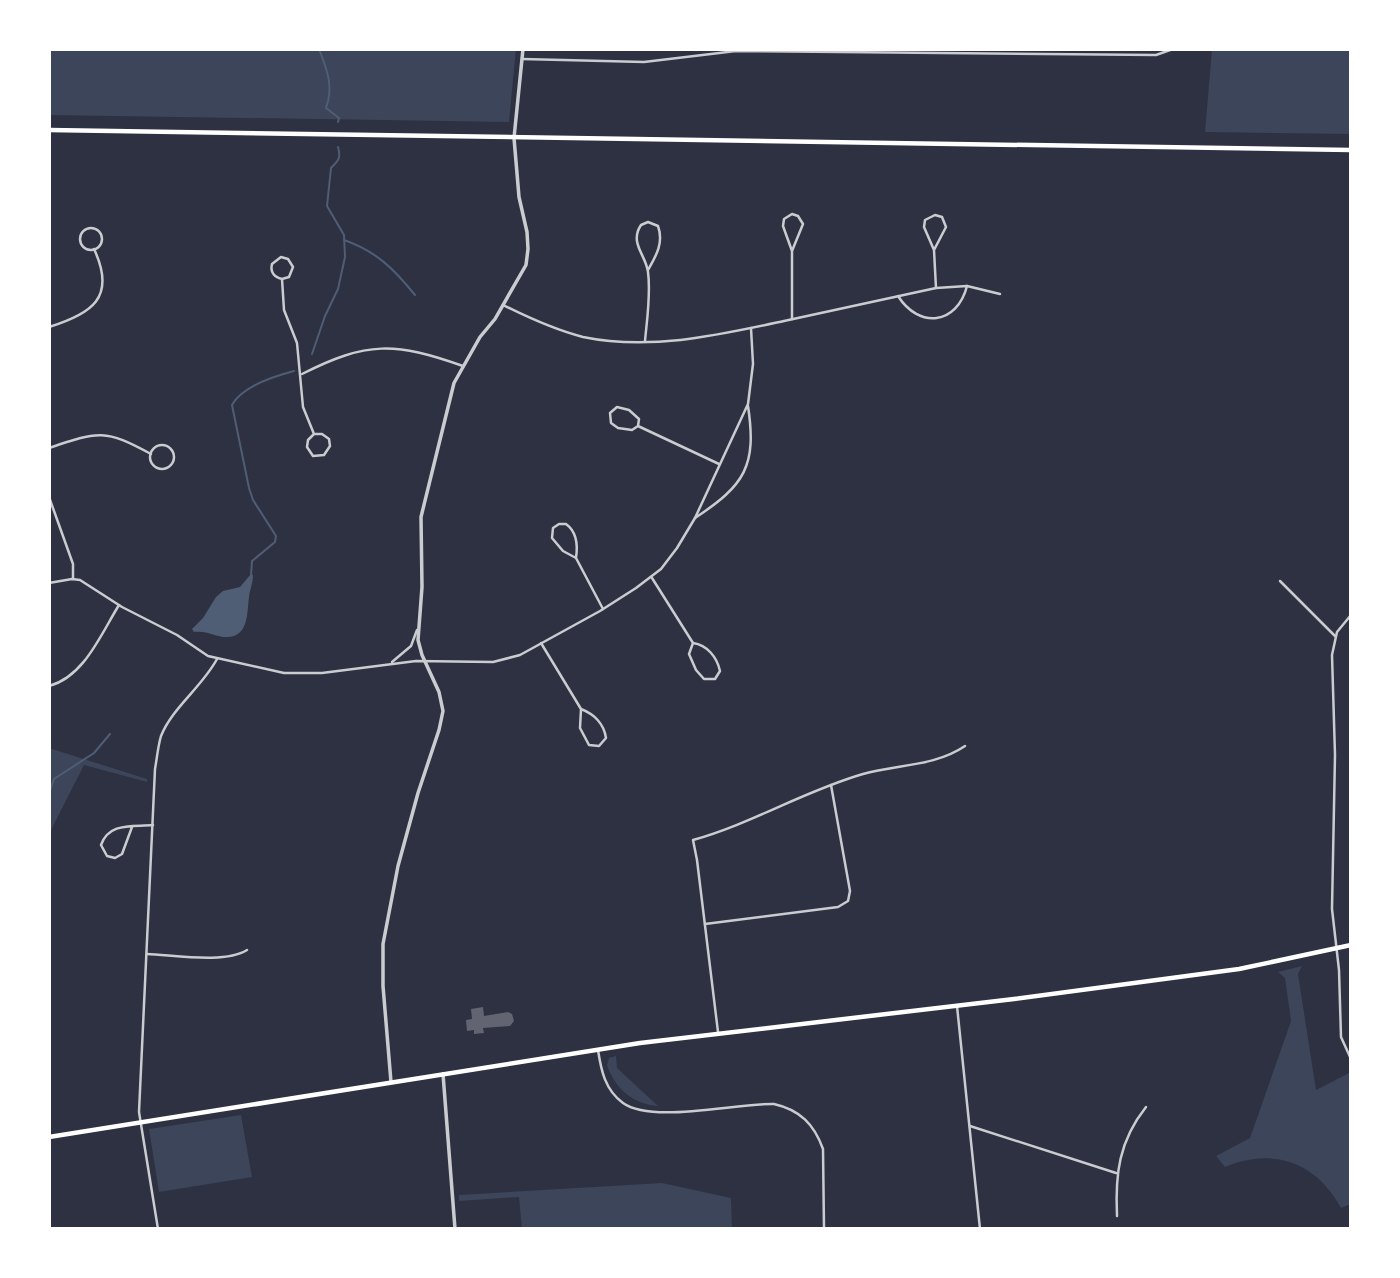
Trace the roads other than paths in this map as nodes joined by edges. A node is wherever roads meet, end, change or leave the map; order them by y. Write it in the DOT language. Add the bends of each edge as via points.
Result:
graph roads {
  1 [pos="523,49"];
  2 [pos="1111,49"];
  3 [pos="1173,49"];
  4 [pos="832,50"];
  5 [pos="1009,51"];
  6 [pos="1111,55"];
  7 [pos="522,59"];
  8 [pos="49,130"];
  9 [pos="514,138"];
  10 [pos="1351,150"];
  11 [pos="94,249"];
  12 [pos="934,250"];
  13 [pos="792,251"];
  14 [pos="648,270"];
  15 [pos="282,279"];
  16 [pos="967,286"];
  17 [pos="936,288"];
  18 [pos="1000,294"];
  19 [pos="898,296"];
  20 [pos="503,305"];
  21 [pos="792,319"];
  22 [pos="49,327"];
  23 [pos="751,328"];
  24 [pos="645,341"];
  25 [pos="463,366"];
  26 [pos="301,374"];
  27 [pos="748,404"];
  28 [pos="638,426"];
  29 [pos="314,434"];
  30 [pos="49,448"];
  31 [pos="151,454"];
  32 [pos="719,464"];
  33 [pos="49,497"];
  34 [pos="695,518"];
  35 [pos="576,558"];
  36 [pos="651,577"];
  37 [pos="73,579"];
  38 [pos="1280,581"];
  39 [pos="49,583"];
  40 [pos="119,605"];
  41 [pos="603,609"];
  42 [pos="1351,615"];
  43 [pos="417,631"];
  44 [pos="1335,636"];
  45 [pos="541,643"];
  46 [pos="692,643"];
  47 [pos="218,659"];
  48 [pos="425,662"];
  49 [pos="387,665"];
  50 [pos="49,686"];
  51 [pos="580,709"];
  52 [pos="965,746"];
  53 [pos="831,785"];
  54 [pos="153,825"];
  55 [pos="132,827"];
  56 [pos="705,923"];
  57 [pos="1351,945"];
  58 [pos="1336,949"];
  59 [pos="247,950"];
  60 [pos="146,954"];
  61 [pos="957,1006"];
  62 [pos="718,1034"];
  63 [pos="598,1049"];
  64 [pos="1351,1059"];
  65 [pos="443,1074"];
  66 [pos="391,1082"];
  67 [pos="1146,1107"];
  68 [pos="140,1123"];
  69 [pos="969,1126"];
  70 [pos="49,1138"];
  71 [pos="1116,1173"];
  72 [pos="1117,1216"];
  73 [pos="158,1229"];
  74 [pos="456,1229"];
  75 [pos="824,1229"];
  76 [pos="980,1229"];
  1 -- 7 [label="street"];
  2 -- 6 [label="street"];
  3 -- 6 [label="street" via="1156,55"];
  4 -- 5 [label="street"];
  4 -- 7 [label="street" via="720,52 644,62"];
  5 -- 6 [label="street"];
  7 -- 9 [label="street"];
  8 -- 9 [label="main road"];
  9 -- 10 [label="main road"];
  9 -- 20 [label="street" via="528,248 526,265"];
  11 -- 11 [label="street" via="80,243 88,228 101,238"];
  11 -- 22 [label="street" via="102,275 96,302 81,316"];
  12 -- 12 [label="street" via="924,224 935,215 942,217 946,227"];
  12 -- 17 [label="street"];
  13 -- 13 [label="street" via="783,222 796,215 803,228"];
  13 -- 21 [label="street"];
  14 -- 14 [label="street" via="636,240 639,228 648,222 659,226 661,234"];
  14 -- 24 [label="street"];
  15 -- 15 [label="street" via="289,277 293,267 284,257 277,258 272,267 273,274"];
  15 -- 26 [label="street"];
  16 -- 17 [label="street"];
  16 -- 18 [label="street"];
  16 -- 19 [label="street" via="961,304 941,317 918,316"];
  17 -- 19 [label="street"];
  19 -- 21 [label="street"];
  20 -- 24 [label="street" via="583,337"];
  20 -- 25 [label="street"];
  21 -- 23 [label="street"];
  23 -- 24 [label="street" via="696,339"];
  23 -- 27 [label="street" via="754,351"];
  25 -- 26 [label="street" via="382,347 354,351"];
  25 -- 43 [label="street" via="450,394 423,508"];
  26 -- 29 [label="street" via="303,407"];
  27 -- 32 [label="street"];
  27 -- 34 [label="street" via="752,443 745,470 731,492"];
  28 -- 28 [label="street" via="639,419 629,410 617,407 610,413 611,423 618,428"];
  28 -- 32 [label="street"];
  29 -- 29 [label="street" via="328,439 324,456 308,451 308,440"];
  30 -- 31 [label="street" via="83,436 106,434"];
  31 -- 31 [label="street" via="166,446 174,454 173,461 165,469 157,468"];
  32 -- 34 [label="street"];
  33 -- 37 [label="street" via="73,564"];
  34 -- 36 [label="street" via="662,569"];
  35 -- 35 [label="street" via="552,538 553,528 559,524 573,531 578,544"];
  35 -- 41 [label="street"];
  36 -- 41 [label="street"];
  36 -- 46 [label="street"];
  37 -- 39 [label="street"];
  37 -- 40 [label="street"];
  38 -- 44 [label="street"];
  40 -- 47 [label="street"];
  40 -- 50 [label="street" via="78,668"];
  41 -- 45 [label="street"];
  42 -- 44 [label="street"];
  43 -- 48 [label="street"];
  43 -- 49 [label="street" via="406,652"];
  44 -- 58 [label="street" via="1332,901"];
  45 -- 48 [label="street" via="494,662"];
  45 -- 51 [label="street"];
  46 -- 46 [label="street" via="689,654 696,670 704,679 715,679 720,671 716,660 704,645"];
  47 -- 49 [label="street" via="291,674"];
  47 -- 54 [label="street" via="161,737"];
  48 -- 49 [label="street"];
  48 -- 66 [label="street" via="443,711 398,866 383,944"];
  51 -- 51 [label="street" via="596,718 605,731 599,746 589,745 582,736"];
  52 -- 53 [label="street" via="928,762"];
  53 -- 56 [label="street" via="693,840"];
  53 -- 56 [label="street" via="848,901 838,907"];
  54 -- 55 [label="street"];
  54 -- 60 [label="street"];
  55 -- 55 [label="street" via="108,833 101,845 104,853 110,858 122,854"];
  56 -- 62 [label="street"];
  57 -- 58 [label="main road"];
  58 -- 61 [label="main road" via="1239,969"];
  58 -- 64 [label="street" via="1341,1037"];
  59 -- 60 [label="street" via="224,957"];
  60 -- 68 [label="street"];
  61 -- 62 [label="main road"];
  61 -- 69 [label="street"];
  62 -- 63 [label="main road"];
  63 -- 65 [label="main road"];
  63 -- 75 [label="street" via="611,1090 636,1109 659,1113 774,1104 804,1117 823,1149"];
  65 -- 66 [label="main road"];
  65 -- 74 [label="street"];
  66 -- 68 [label="main road"];
  67 -- 71 [label="street" via="1128,1134"];
  68 -- 70 [label="main road"];
  68 -- 73 [label="street"];
  69 -- 71 [label="street"];
  69 -- 76 [label="street"];
  71 -- 72 [label="street"];
}
